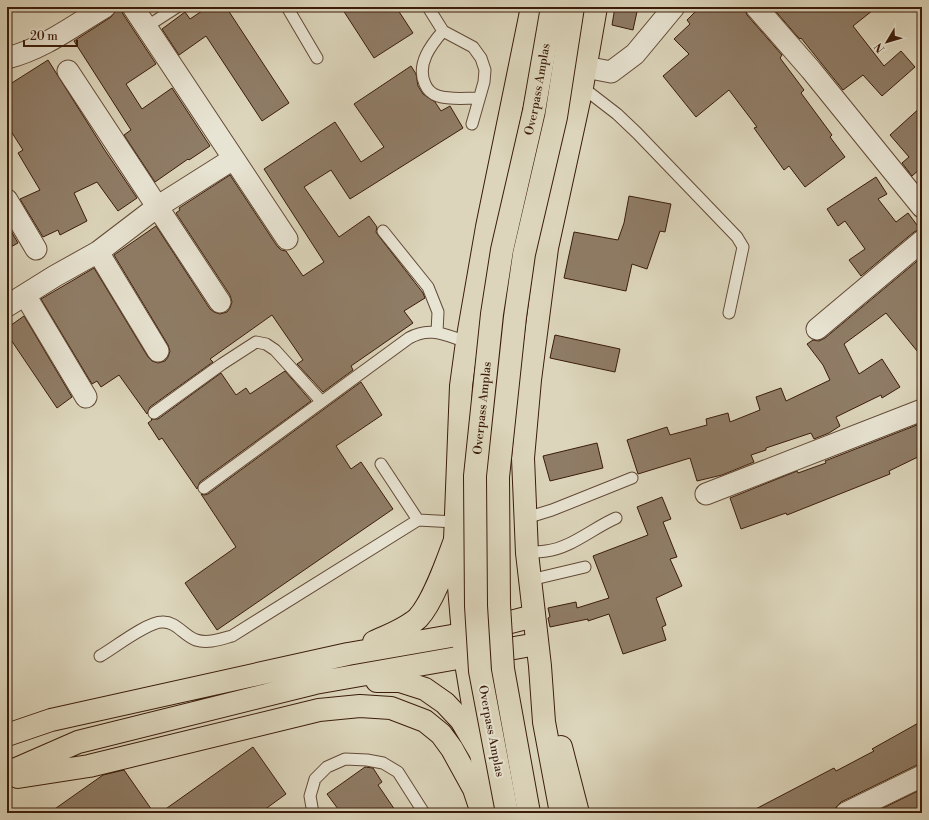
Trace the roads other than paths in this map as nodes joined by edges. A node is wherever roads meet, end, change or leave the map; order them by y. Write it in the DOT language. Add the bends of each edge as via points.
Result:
graph roads {
  1 [pos="105,7"];
  2 [pos="133,7"];
  3 [pos="177,7"];
  4 [pos="287,7"];
  5 [pos="428,7"];
  6 [pos="532,7"];
  7 [pos="552,7"];
  8 [pos="573,7"];
  9 [pos="596,7"];
  10 [pos="674,7"];
  11 [pos="756,7"];
  12 [pos="146,26"];
  13 [pos="443,31"];
  14 [pos="7,58"];
  15 [pos="317,58"];
  16 [pos="68,71"];
  17 [pos="584,77"];
  18 [pos="478,98"];
  19 [pos="472,124"];
  20 [pos="233,159"];
  21 [pos="7,200"];
  22 [pos="157,207"];
  23 [pos="922,207"];
  24 [pos="383,231"];
  25 [pos="287,239"];
  26 [pos="922,241"];
  27 [pos="36,249"];
  28 [pos="98,252"];
  29 [pos="25,295"];
  30 [pos="220,302"];
  31 [pos="7,306"];
  32 [pos="729,313"];
  33 [pos="817,329"];
  34 [pos="437,332"];
  35 [pos="467,342"];
  36 [pos="158,352"];
  37 [pos="86,397"];
  38 [pos="321,401"];
  39 [pos="922,410"];
  40 [pos="154,414"];
  41 [pos="381,464"];
  42 [pos="632,478"];
  43 [pos="204,488"];
  44 [pos="706,494"];
  45 [pos="526,518"];
  46 [pos="616,518"];
  47 [pos="418,520"];
  48 [pos="455,531"];
  49 [pos="527,553"];
  50 [pos="585,567"];
  51 [pos="530,580"];
  52 [pos="534,616"];
  53 [pos="463,634"];
  54 [pos="537,644"];
  55 [pos="348,654"];
  56 [pos="100,656"];
  57 [pos="465,657"];
  58 [pos="540,666"];
  59 [pos="315,683"];
  60 [pos="51,720"];
  61 [pos="7,721"];
  62 [pos="7,735"];
  63 [pos="480,752"];
  64 [pos="7,774"];
  65 [pos="922,776"];
  66 [pos="7,779"];
  67 [pos="313,813"];
  68 [pos="424,813"];
  69 [pos="482,813"];
  70 [pos="491,813"];
  71 [pos="507,813"];
  72 [pos="530,813"];
  73 [pos="561,813"];
  74 [pos="578,813"];
  75 [pos="846,813"];
  1 -- 14 [label="street" via="49,42"];
  2 -- 12 [label="street"];
  3 -- 12 [label="lane"];
  4 -- 15 [label="lane"];
  5 -- 13 [label="lane"];
  6 -- 35 [label="highway" via="487,227"];
  7 -- 71 [label="highway, Overpass Amplas, bridge" via="534,111 502,250 492,314 475,476 476,606 480,671"];
  8 -- 72 [label="highway, Overpass Amplas, bridge" via="556,117 524,254 498,477 502,669"];
  9 -- 17 [label="highway"];
  10 -- 17 [label="street" via="634,54 611,72"];
  11 -- 23 [label="street" via="811,70"];
  12 -- 20 [label="street"];
  13 -- 18 [label="lane" via="473,47 481,58 485,70"];
  13 -- 18 [label="lane" via="427,53 423,65 422,77 427,88 436,96"];
  16 -- 22 [label="street"];
  17 -- 32 [label="lane" via="738,237 743,246"];
  17 -- 45 [label="highway" via="547,248 538,313 523,458"];
  18 -- 19 [label="lane"];
  20 -- 22 [label="street"];
  20 -- 25 [label="street"];
  21 -- 27 [label="street"];
  22 -- 28 [label="street"];
  22 -- 30 [label="street"];
  24 -- 34 [label="lane" via="428,287 438,312"];
  26 -- 33 [label="street"];
  28 -- 29 [label="street"];
  28 -- 36 [label="street"];
  29 -- 31 [label="street"];
  29 -- 37 [label="street"];
  34 -- 35 [label="lane"];
  34 -- 38 [label="lane" via="418,333 409,338"];
  35 -- 48 [label="highway" via="461,386"];
  38 -- 40 [label="lane" via="275,350 266,344 256,342"];
  38 -- 43 [label="lane"];
  39 -- 44 [label="street"];
  41 -- 47 [label="lane"];
  42 -- 45 [label="lane"];
  45 -- 49 [label="highway"];
  46 -- 49 [label="lane" via="564,546"];
  47 -- 48 [label="lane"];
  47 -- 56 [label="lane" via="232,636 214,641 196,640 171,624 162,622 140,631"];
  48 -- 53 [label="highway"];
  48 -- 55 [label="highway" via="431,597 418,618 400,630"];
  49 -- 51 [label="highway"];
  50 -- 51 [label="lane"];
  51 -- 52 [label="highway"];
  52 -- 53 [label="highway"];
  52 -- 54 [label="highway"];
  53 -- 55 [label="highway"];
  53 -- 57 [label="highway"];
  54 -- 57 [label="highway"];
  54 -- 58 [label="highway"];
  55 -- 60 [label="highway"];
  57 -- 59 [label="highway"];
  57 -- 63 [label="highway"];
  58 -- 73 [label="highway" via="544,722"];
  58 -- 74 [label="highway"];
  59 -- 63 [label="highway" via="400,680 425,689 445,703 461,720"];
  59 -- 64 [label="highway" via="78,742"];
  60 -- 61 [label="highway"];
  60 -- 62 [label="highway"];
  63 -- 70 [label="highway"];
  65 -- 75 [label="street"];
  66 -- 69 [label="highway" via="89,766 319,710 360,706 390,708 425,721 441,734 474,789"];
  67 -- 68 [label="lane" via="310,796 315,779 327,767 345,759 383,763 398,772"];
}
